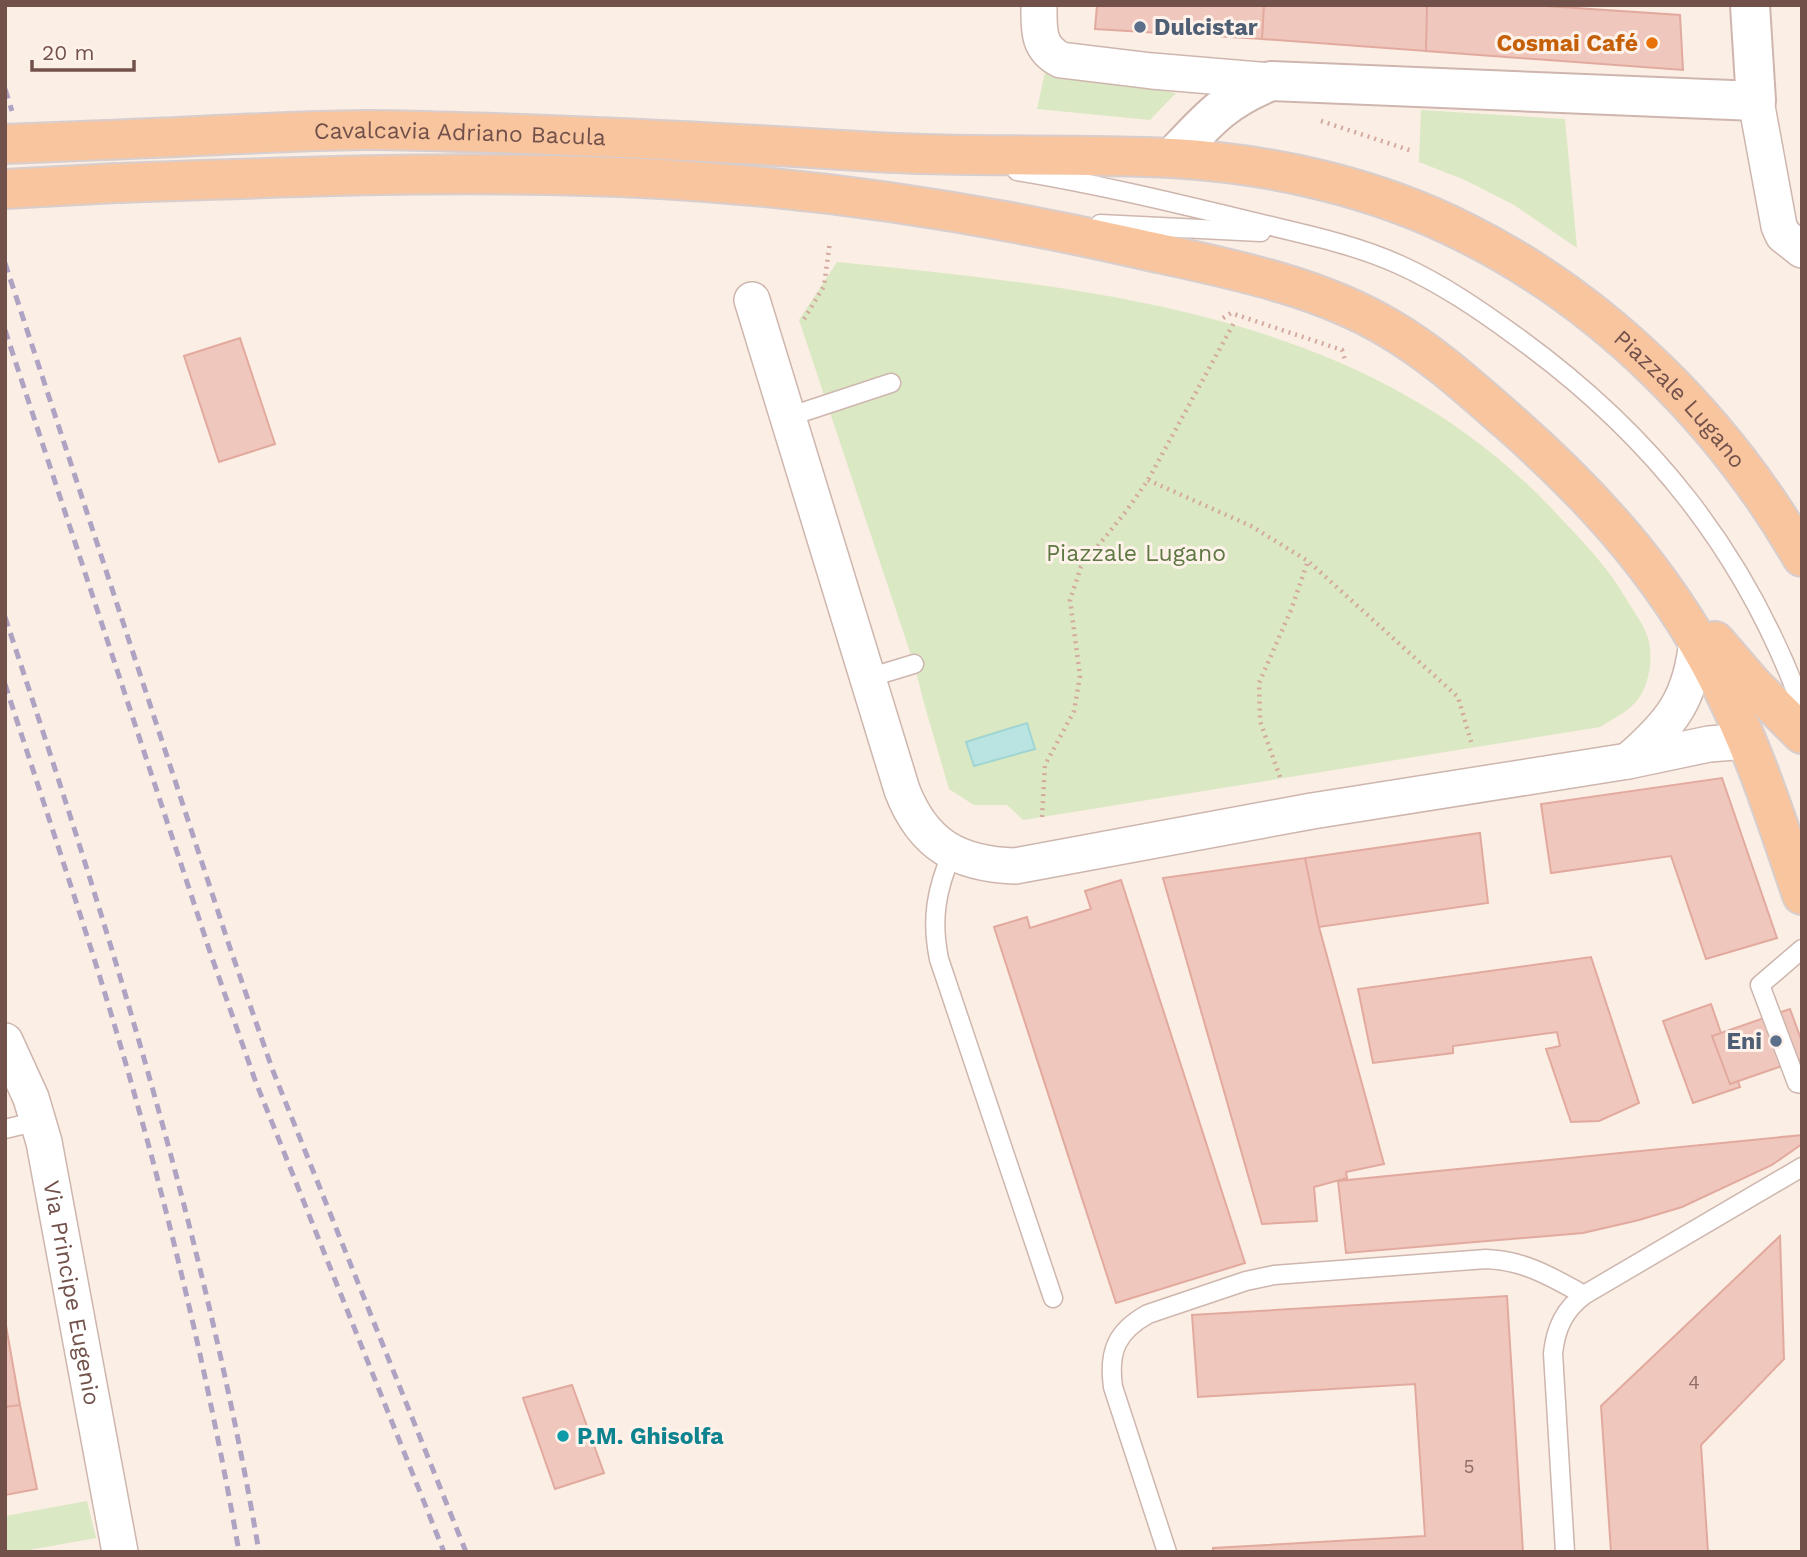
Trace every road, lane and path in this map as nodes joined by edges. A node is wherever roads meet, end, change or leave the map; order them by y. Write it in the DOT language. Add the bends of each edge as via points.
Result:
graph roads {
  1 [pos="1039,5"];
  2 [pos="1750,5"];
  3 [pos="1152,71"];
  4 [pos="1271,81"];
  5 [pos="1756,101"];
  6 [pos="1215,113"];
  7 [pos="1317,120"];
  8 [pos="5,144"];
  9 [pos="1412,151"];
  10 [pos="912,154"];
  11 [pos="1172,158"];
  12 [pos="5,189"];
  13 [pos="897,204"];
  14 [pos="1299,233"];
  15 [pos="830,241"];
  16 [pos="1802,250"];
  17 [pos="752,300"];
  18 [pos="1223,318"];
  19 [pos="804,319"];
  20 [pos="1235,321"];
  21 [pos="1345,360"];
  22 [pos="891,383"];
  23 [pos="788,417"];
  24 [pos="1148,480"];
  25 [pos="1802,557"];
  26 [pos="1308,561"];
  27 [pos="1650,569"];
  28 [pos="1696,640"];
  29 [pos="914,664"];
  30 [pos="868,678"];
  31 [pos="1802,707"];
  32 [pos="1802,734"];
  33 [pos="1747,741"];
  34 [pos="1472,746"];
  35 [pos="1802,748"];
  36 [pos="1628,761"];
  37 [pos="1280,778"];
  38 [pos="1042,817"];
  39 [pos="952,853"];
  40 [pos="1802,895"];
  41 [pos="1802,949"];
  42 [pos="5,1041"];
  43 [pos="1802,1084"];
  44 [pos="22,1125"];
  45 [pos="1802,1167"];
  46 [pos="1584,1295"];
  47 [pos="1053,1298"];
  48 [pos="120,1552"];
  49 [pos="1167,1552"];
  50 [pos="1565,1552"];
  1 -- 3 [label="street" via="1041,42 1052,55 1061,60"];
  2 -- 5 [label="street"];
  3 -- 4 [label="street"];
  3 -- 6 [label="street" via="1184,83"];
  4 -- 5 [label="street"];
  4 -- 6 [label="street" via="1246,91"];
  5 -- 16 [label="street" via="1779,226 1783,236"];
  6 -- 11 [label="street"];
  7 -- 9 [label="path"];
  8 -- 10 [label="main road, Cavalcavia Adriano Bacula, bridge" via="367,130 621,137"];
  10 -- 11 [label="main road, Piazzale Lugano"];
  10 -- 14 [label="lane" via="1121,190"];
  11 -- 25 [label="main road, Piazzale Lugano" via="1294,173 1350,188 1440,220 1524,265 1616,333 1667,382 1744,470"];
  12 -- 13 [label="main road, Cavalcavia Adriano Bacula, bridge" via="373,175 569,176 704,182"];
  13 -- 14 [label="lane" via="1122,226"];
  13 -- 27 [label="main road" via="1027,225 1259,277 1385,326 1427,353 1553,462 1614,523"];
  14 -- 31 [label="lane" via="1351,246 1420,274 1493,320 1595,400 1670,476 1715,536 1765,619"];
  15 -- 19 [label="path" via="824,286"];
  17 -- 23 [label="street"];
  18 -- 21 [label="path" via="1231,313 1342,350"];
  20 -- 24 [label="path"];
  22 -- 23 [label="lane"];
  23 -- 30 [label="street"];
  24 -- 26 [label="path" via="1251,526"];
  24 -- 38 [label="path" via="1081,567 1070,600 1080,676 1074,710 1045,765"];
  26 -- 34 [label="path" via="1458,696"];
  26 -- 37 [label="path" via="1259,683 1260,720"];
  27 -- 28 [label="main road"];
  27 -- 32 [label="main road"];
  28 -- 33 [label="main road"];
  28 -- 36 [label="street" via="1691,680 1677,709 1653,740"];
  29 -- 30 [label="lane"];
  30 -- 39 [label="street" via="906,800 922,825"];
  33 -- 35 [label="main road"];
  33 -- 36 [label="street"];
  33 -- 40 [label="main road"];
  36 -- 39 [label="street" via="1312,811 1015,866 987,865"];
  39 -- 47 [label="lane" via="935,903 939,959"];
  41 -- 43 [label="lane" via="1760,985 1797,1083"];
  42 -- 44 [label="street, Via Principe Eugenio" via="24,1081"];
  44 -- 48 [label="street, Via Principe Eugenio"];
  45 -- 46 [label="lane"];
  46 -- 49 [label="lane" via="1523,1264 1486,1259 1274,1275 1135,1321 1116,1344 1111,1373"];
  46 -- 50 [label="lane" via="1559,1324 1553,1353"];
}
